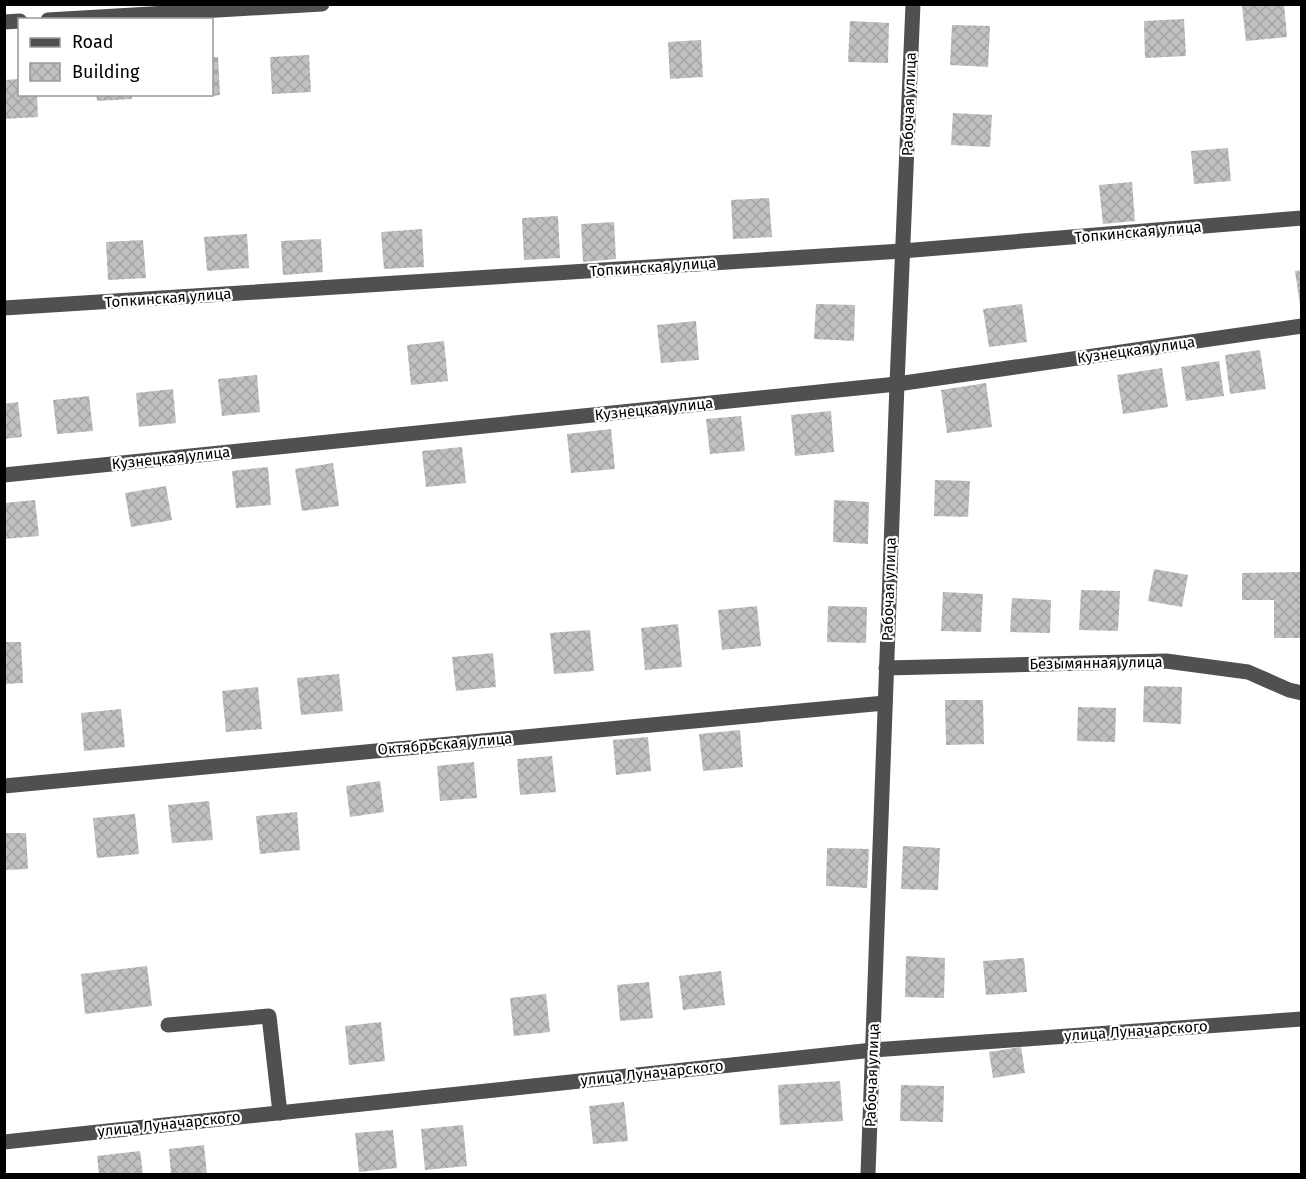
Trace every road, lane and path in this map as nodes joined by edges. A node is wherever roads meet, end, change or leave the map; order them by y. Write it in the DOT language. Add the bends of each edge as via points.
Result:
graph roads {
  1 [pos="322,4"];
  2 [pos="913,4"];
  3 [pos="82,18"];
  4 [pos="1302,218"];
  5 [pos="902,251"];
  6 [pos="4,308"];
  7 [pos="1302,326"];
  8 [pos="897,384"];
  9 [pos="4,475"];
  10 [pos="886,668"];
  11 [pos="1302,693"];
  12 [pos="885,703"];
  13 [pos="4,786"];
  14 [pos="1302,1019"];
  15 [pos="168,1025"];
  16 [pos="873,1050"];
  17 [pos="280,1113"];
  18 [pos="4,1142"];
  19 [pos="868,1174"];
  1 -- 3 [label="street"];
  2 -- 5 [label="street, Рабочая улица"];
  4 -- 5 [label="street, Топкинская улица"];
  5 -- 6 [label="street, Топкинская улица"];
  5 -- 8 [label="street, Рабочая улица"];
  7 -- 8 [label="street, Кузнецкая улица"];
  8 -- 9 [label="street, Кузнецкая улица"];
  8 -- 10 [label="street, Рабочая улица"];
  10 -- 11 [label="street, Безымянная улица" via="1166,661 1248,672"];
  10 -- 12 [label="street, Рабочая улица"];
  12 -- 13 [label="street, Октябрьская улица"];
  12 -- 16 [label="street, Рабочая улица"];
  14 -- 16 [label="street, улица Луначарского"];
  15 -- 17 [label="street" via="269,1016"];
  16 -- 17 [label="street, улица Луначарского"];
  16 -- 19 [label="street, Рабочая улица"];
  17 -- 18 [label="street, улица Луначарского"];
}
